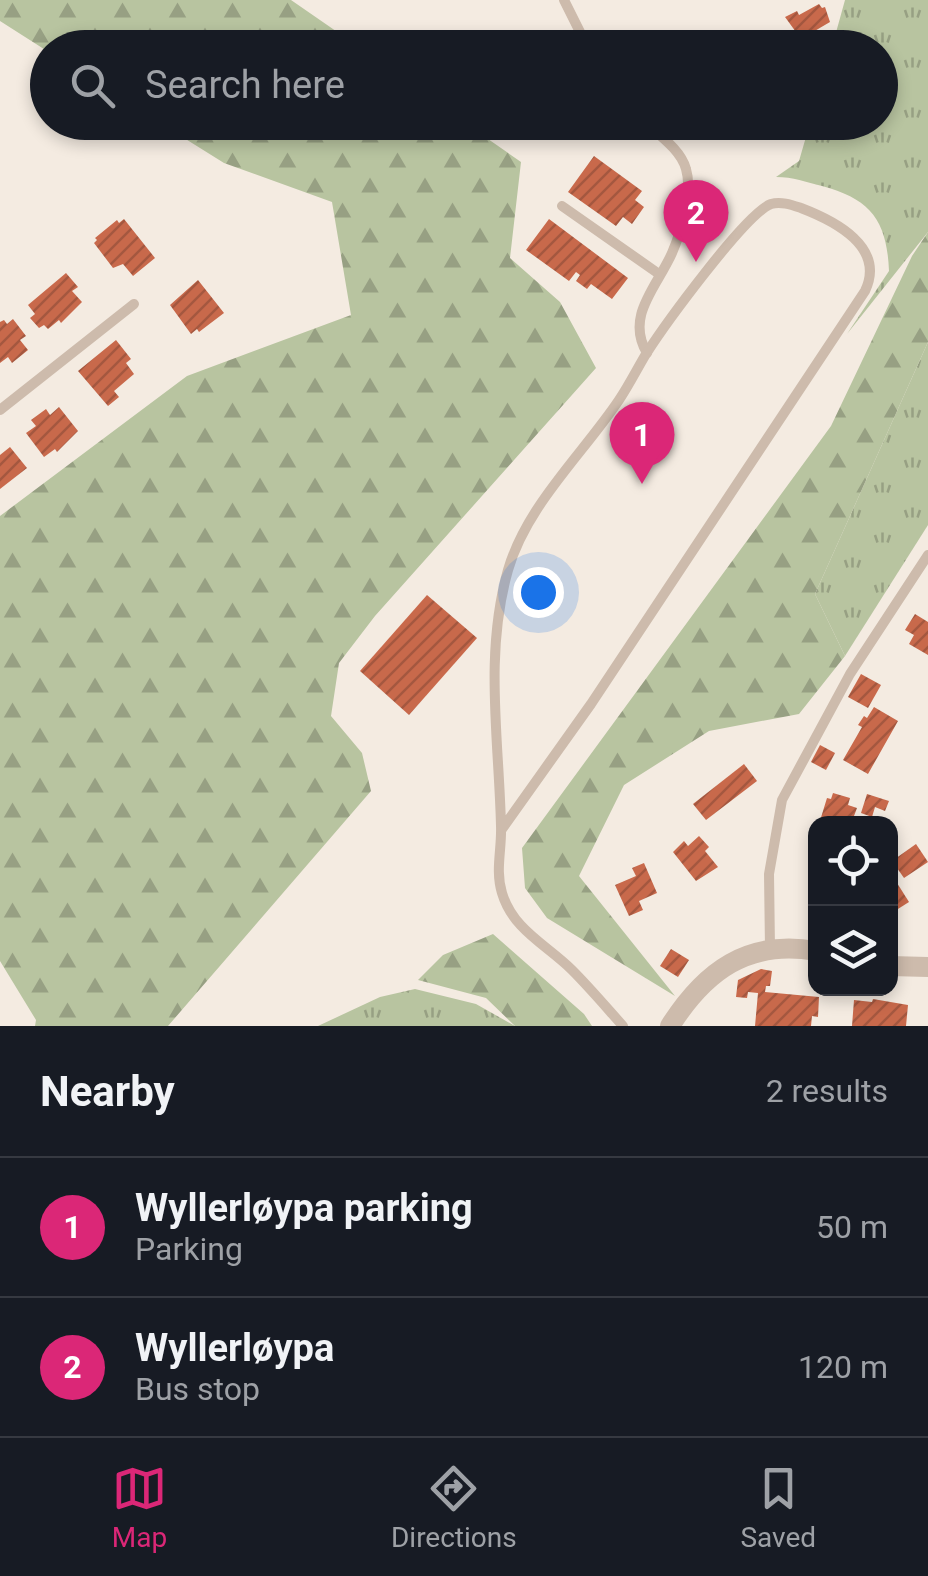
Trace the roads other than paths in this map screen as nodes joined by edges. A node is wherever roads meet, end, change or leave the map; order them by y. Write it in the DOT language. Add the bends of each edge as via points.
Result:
graph roads {
  1 [pos="564,0"];
  2 [pos="579,30"];
  3 [pos="665,140"];
  4 [pos="562,206"];
  5 [pos="659,274"];
  6 [pos="134,304"];
  7 [pos="647,353"];
  8 [pos="0,410"];
  9 [pos="928,555"];
  10 [pos="502,829"];
  11 [pos="770,949"];
  12 [pos="808,951"];
  13 [pos="898,966"];
  14 [pos="928,967"];
  15 [pos="623,1026"];
  16 [pos="670,1026"];
  1 -- 2 [label="lane"];
  3 -- 5 [label="lane" via="686,169 686,195 672,254"];
  4 -- 5 [label="lane"];
  5 -- 7 [label="lane" via="640,310 639,337"];
  6 -- 8 [label="lane"];
  7 -- 10 [label="lane" via="533,516 508,571 496,631 493,712"];
  7 -- 10 [label="lane" via="751,218 772,203 803,209 844,230 870,260 865,291"];
  9 -- 11 [label="lane" via="850,674 782,800 769,874"];
  10 -- 15 [label="lane" via="502,894 515,920"];
  11 -- 12 [label="street"];
  11 -- 16 [label="street" via="730,963 701,986"];
  13 -- 14 [label="street"];
}
